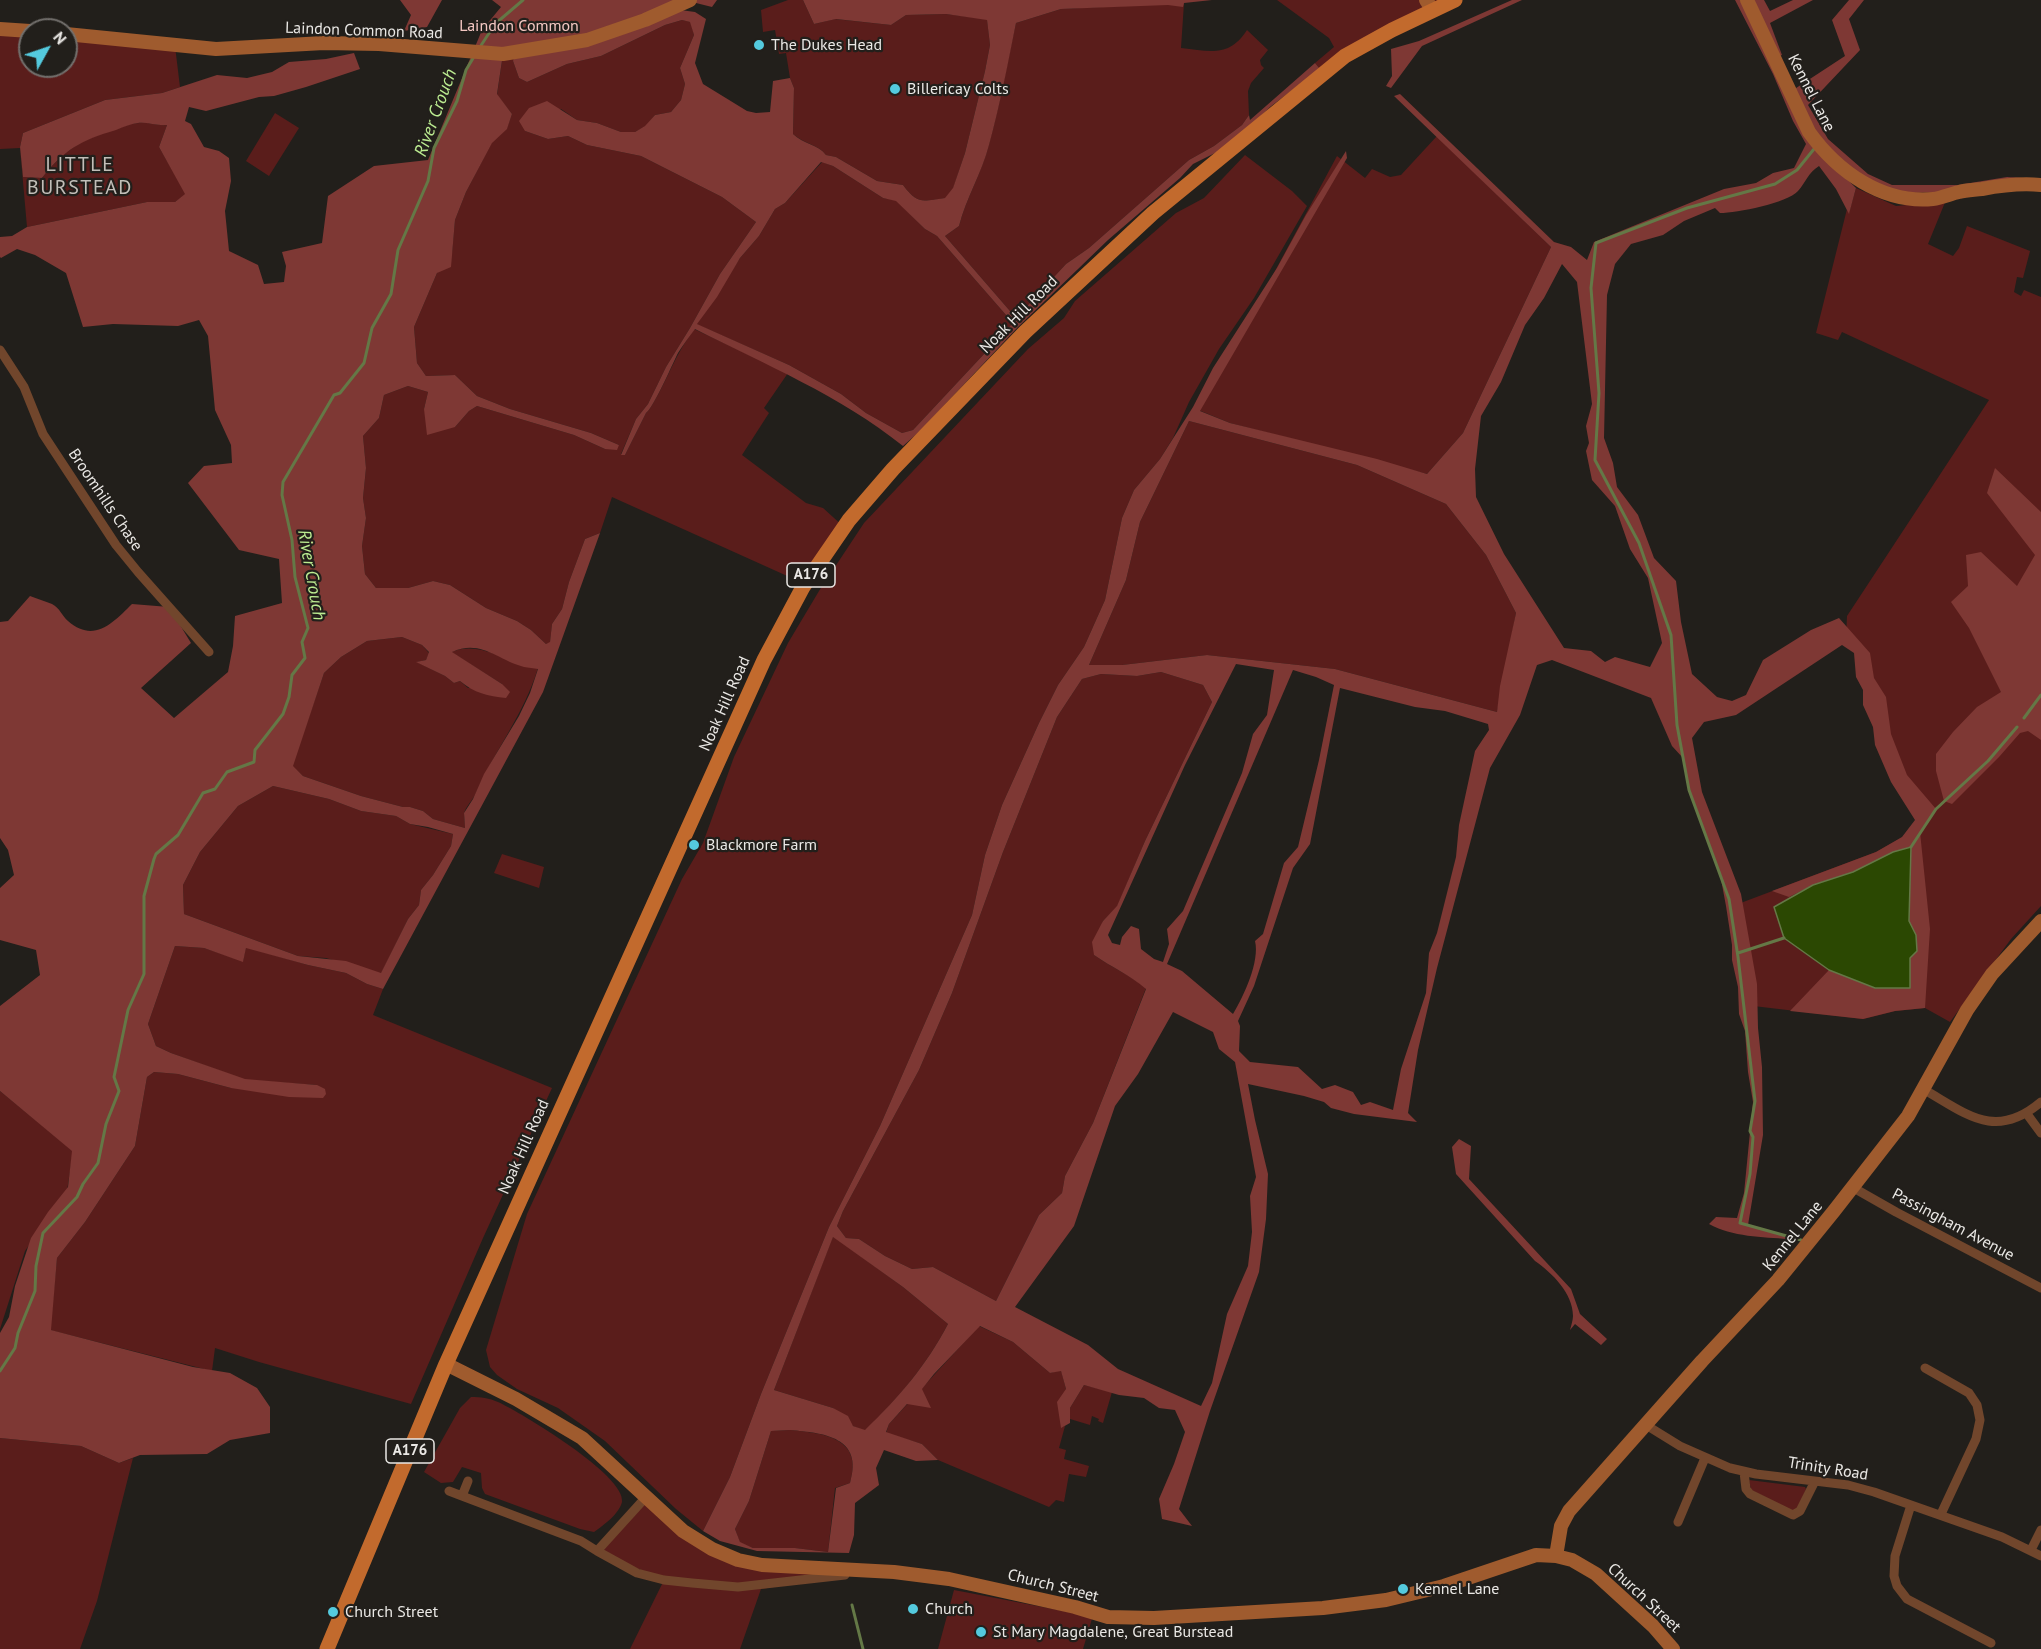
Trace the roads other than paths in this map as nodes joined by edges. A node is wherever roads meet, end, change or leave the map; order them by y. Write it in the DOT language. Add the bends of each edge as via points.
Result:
graph roads {
  1 [pos="690,0"];
  2 [pos="1455,0"];
  3 [pos="1747,0"];
  4 [pos="1429,5"];
  5 [pos="0,28"];
  6 [pos="18,30"];
  7 [pos="78,35"];
  8 [pos="2041,186"];
  9 [pos="0,350"];
  10 [pos="209,652"];
  11 [pos="2039,928"];
  12 [pos="1923,1089"];
  13 [pos="2041,1102"];
  14 [pos="2027,1114"];
  15 [pos="2041,1133"];
  16 [pos="1852,1187"];
  17 [pos="2041,1288"];
  18 [pos="446,1364"];
  19 [pos="1925,1368"];
  20 [pos="1646,1425"];
  21 [pos="1705,1458"];
  22 [pos="1744,1472"];
  23 [pos="468,1481"];
  24 [pos="1815,1481"];
  25 [pos="449,1491"];
  26 [pos="462,1496"];
  27 [pos="646,1497"];
  28 [pos="1911,1505"];
  29 [pos="1941,1514"];
  30 [pos="1678,1522"];
  31 [pos="2041,1530"];
  32 [pos="2031,1550"];
  33 [pos="597,1551"];
  34 [pos="1556,1556"];
  35 [pos="2041,1556"];
  36 [pos="859,1570"];
  37 [pos="1991,1643"];
  38 [pos="327,1649"];
  39 [pos="1673,1649"];
  1 -- 7 [label="street, Laindon Common Road" via="587,40 503,54 324,43 216,49"];
  2 -- 4 [label="main road, Noak Hill Road / A176"];
  3 -- 8 [label="street, Kennel Lane" via="1809,132 1835,164 1864,184 1913,199 1933,199 2006,184"];
  4 -- 18 [label="main road, Noak Hill Road / A176" via="1345,56 1153,213 1025,332 849,520 803,586 764,660"];
  5 -- 6 [label="street"];
  9 -- 10 [label="street, Broomhills Chase" via="24,387 43,434 116,545"];
  11 -- 12 [label="street, Kennel Lane" via="1992,974"];
  12 -- 14 [label="street" via="1991,1123"];
  12 -- 16 [label="street, Kennel Lane" via="1897,1131"];
  13 -- 14 [label="street"];
  14 -- 15 [label="street"];
  16 -- 17 [label="street, Passingham Avenue"];
  16 -- 20 [label="street, Kennel Lane" via="1778,1280"];
  18 -- 27 [label="street, Church Street" via="582,1438"];
  18 -- 38 [label="main road, Noak Hill Road / A176"];
  19 -- 29 [label="street" via="1969,1393 1980,1420 1976,1439"];
  20 -- 21 [label="street, Trinity Road"];
  20 -- 34 [label="street, Kennel Lane" via="1569,1511 1561,1526"];
  21 -- 22 [label="street, Trinity Road"];
  21 -- 30 [label="street"];
  22 -- 24 [label="street, Trinity Road"];
  22 -- 24 [label="street" via="1750,1494 1793,1515 1800,1511"];
  23 -- 26 [label="street"];
  24 -- 28 [label="street, Trinity Road" via="1848,1485"];
  25 -- 26 [label="street"];
  26 -- 33 [label="street" via="581,1541"];
  27 -- 33 [label="street"];
  27 -- 36 [label="street, Church Street" via="683,1531 738,1560 762,1565"];
  28 -- 29 [label="street, Trinity Road"];
  28 -- 37 [label="street" via="1895,1556 1897,1586 1907,1599"];
  29 -- 32 [label="street, Trinity Road"];
  31 -- 32 [label="street"];
  32 -- 35 [label="street, Trinity Road"];
  33 -- 36 [label="street" via="637,1574 738,1587"];
  34 -- 36 [label="street, Church Street" via="1536,1555 1444,1586 1386,1600 1323,1608 1154,1618 1108,1617 949,1579"];
  34 -- 39 [label="street, Church Street" via="1596,1574"];
}
